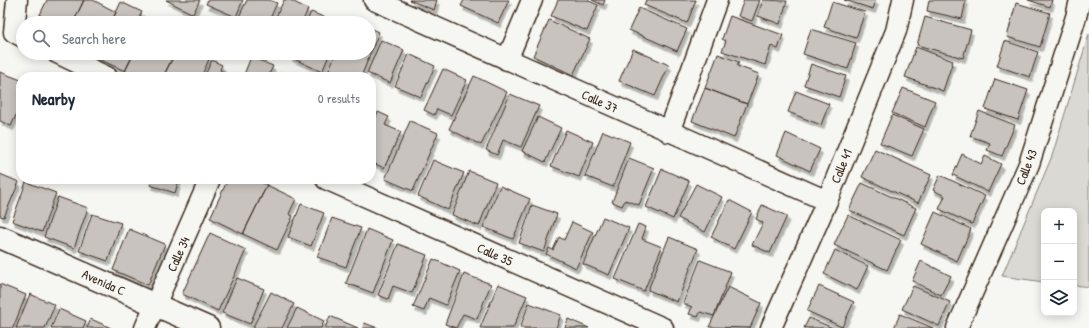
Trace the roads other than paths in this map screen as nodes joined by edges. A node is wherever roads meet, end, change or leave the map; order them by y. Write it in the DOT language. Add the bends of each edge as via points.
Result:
graph roads {
  1 [pos="17,0"];
  2 [pos="374,0"];
  3 [pos="532,0"];
  4 [pos="717,0"];
  5 [pos="903,0"];
  6 [pos="1080,0"];
  7 [pos="17,16"];
  8 [pos="72,60"];
  9 [pos="507,60"];
  10 [pos="97,72"];
  11 [pos="669,132"];
  12 [pos="208,184"];
  13 [pos="337,184"];
  14 [pos="827,201"];
  15 [pos="0,237"];
  16 [pos="156,305"];
  17 [pos="145,328"];
  18 [pos="208,328"];
  19 [pos="663,328"];
  20 [pos="771,328"];
  21 [pos="957,328"];
  1 -- 7 [label="street"];
  2 -- 9 [label="street, Calle 37"];
  3 -- 9 [label="street"];
  4 -- 11 [label="street"];
  5 -- 14 [label="street, Calle 41" via="896,31"];
  6 -- 21 [label="street, Calle 43" via="1028,164"];
  8 -- 10 [label="street"];
  9 -- 11 [label="street, Calle 37"];
  11 -- 14 [label="street, Calle 37"];
  12 -- 16 [label="street, Calle 34"];
  13 -- 19 [label="street, Calle 35"];
  14 -- 20 [label="street, Calle 41"];
  15 -- 16 [label="street, Avenida C"];
  16 -- 17 [label="street, Calle 34"];
  16 -- 18 [label="street, Avenida C"];
}
